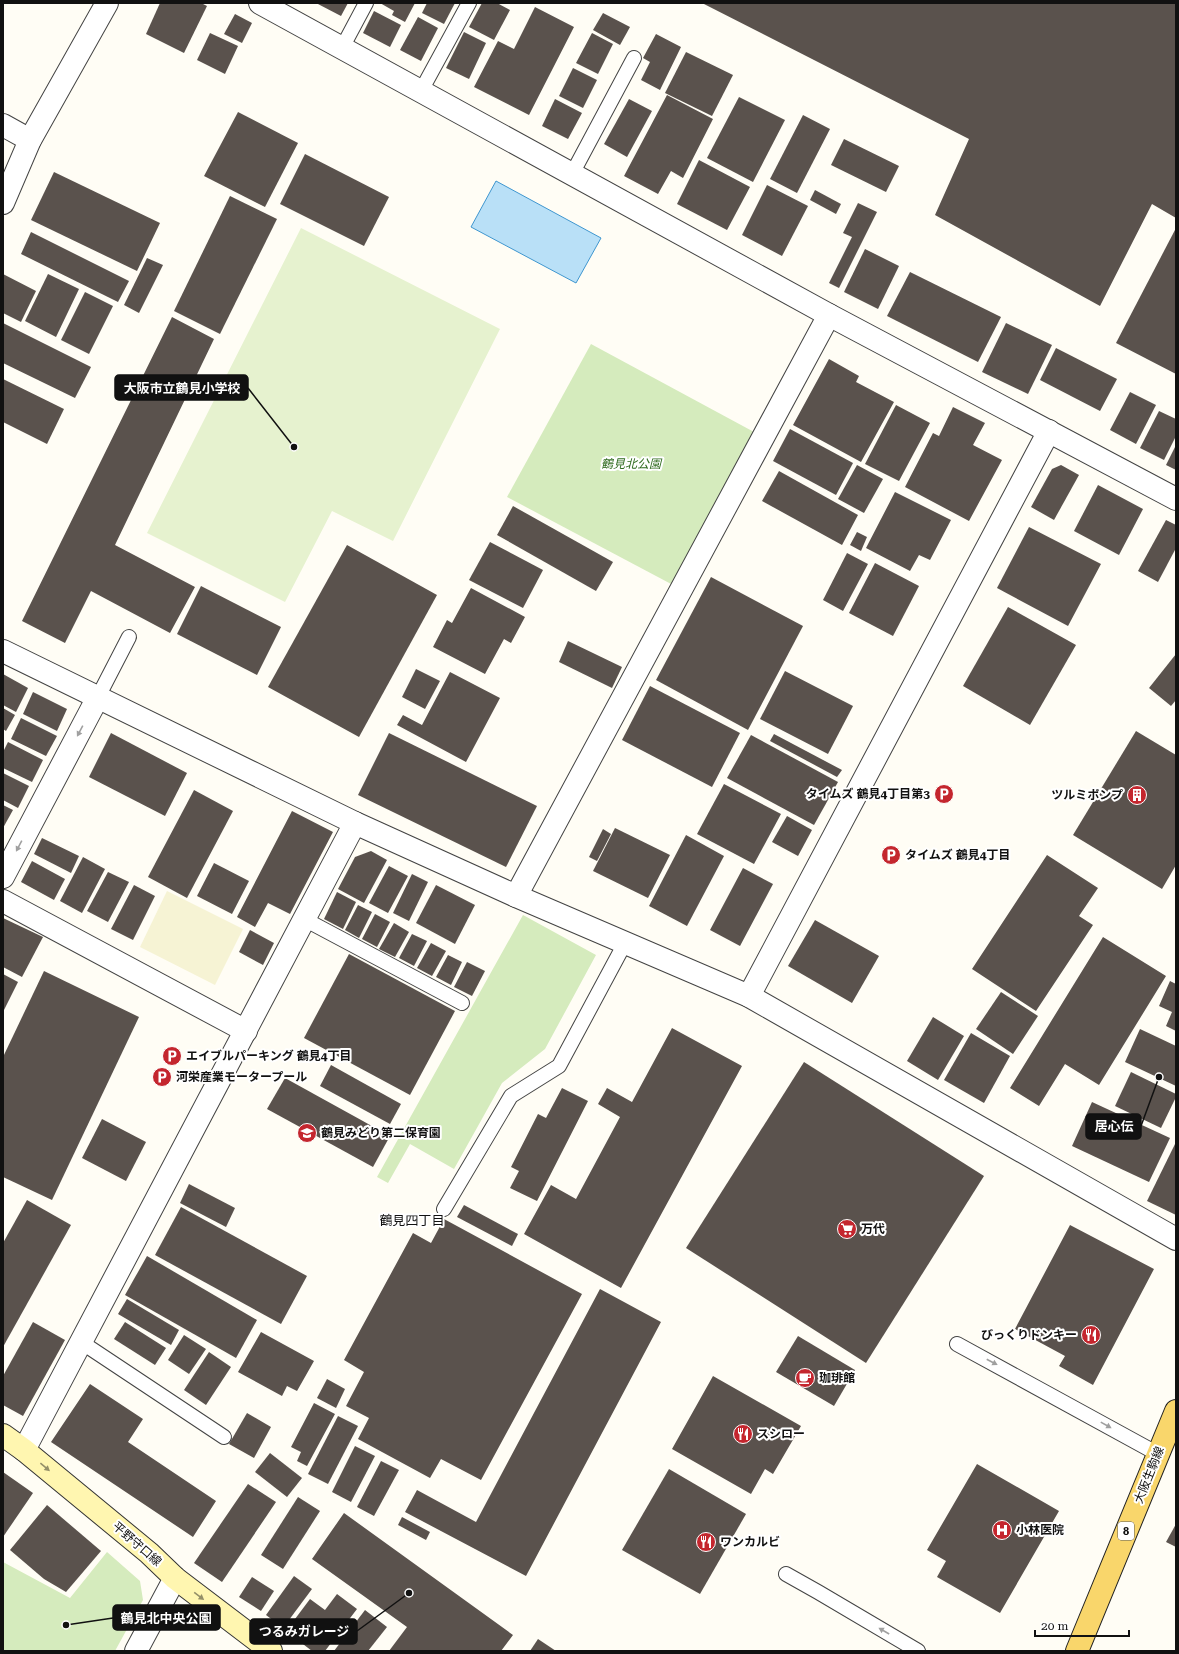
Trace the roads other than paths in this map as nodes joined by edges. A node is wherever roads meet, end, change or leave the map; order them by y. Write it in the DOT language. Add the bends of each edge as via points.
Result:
graph roads {
  1 [pos="107,3"];
  2 [pos="366,3"];
  3 [pos="469,3"];
  4 [pos="263,4"];
  5 [pos="342,48"];
  6 [pos="634,58"];
  7 [pos="421,91"];
  8 [pos="3,125"];
  9 [pos="30,140"];
  10 [pos="572,174"];
  11 [pos="3,203"];
  12 [pos="829,315"];
  13 [pos="1049,431"];
  14 [pos="1176,498"];
  15 [pos="129,637"];
  16 [pos="3,651"];
  17 [pos="98,697"];
  18 [pos="355,823"];
  19 [pos="3,876"];
  20 [pos="516,896"];
  21 [pos="3,901"];
  22 [pos="304,919"];
  23 [pos="625,943"];
  24 [pos="749,996"];
  25 [pos="462,1003"];
  26 [pos="246,1031"];
  27 [pos="444,1209"];
  28 [pos="1176,1239"];
  29 [pos="81,1342"];
  30 [pos="958,1344"];
  31 [pos="1176,1411"];
  32 [pos="3,1435"];
  33 [pos="224,1437"];
  34 [pos="24,1450"];
  35 [pos="1158,1454"];
  36 [pos="786,1574"];
  37 [pos="176,1578"];
  38 [pos="136,1651"];
  39 [pos="271,1651"];
  40 [pos="918,1651"];
  41 [pos="1077,1651"];
  1 -- 9 [label="street"];
  2 -- 5 [label="lane"];
  3 -- 7 [label="lane"];
  4 -- 5 [label="street"];
  5 -- 7 [label="street"];
  6 -- 10 [label="lane"];
  7 -- 10 [label="street"];
  8 -- 9 [label="street"];
  9 -- 11 [label="street"];
  10 -- 12 [label="street"];
  12 -- 13 [label="street"];
  12 -- 20 [label="street"];
  13 -- 14 [label="street"];
  13 -- 24 [label="street"];
  15 -- 17 [label="lane"];
  16 -- 17 [label="street"];
  17 -- 18 [label="street"];
  17 -- 19 [label="street, one-way"];
  18 -- 20 [label="street"];
  18 -- 22 [label="street"];
  20 -- 23 [label="street"];
  21 -- 26 [label="street"];
  22 -- 25 [label="lane"];
  22 -- 26 [label="street"];
  23 -- 24 [label="street"];
  23 -- 27 [label="lane" via="559,1066 510,1096"];
  24 -- 28 [label="street"];
  26 -- 29 [label="street"];
  29 -- 33 [label="lane"];
  29 -- 34 [label="street"];
  30 -- 35 [label="lane, one-way"];
  31 -- 35 [label="main road, 大阪生駒線 / 8"];
  32 -- 34 [label="main road, 平野守口線"];
  34 -- 37 [label="main road, 平野守口線, one-way"];
  35 -- 41 [label="main road, 大阪生駒線 / 8"];
  40 -- 36 [label="lane, one-way"];
  37 -- 38 [label="street"];
  37 -- 39 [label="main road, 平野守口線, one-way"];
}
